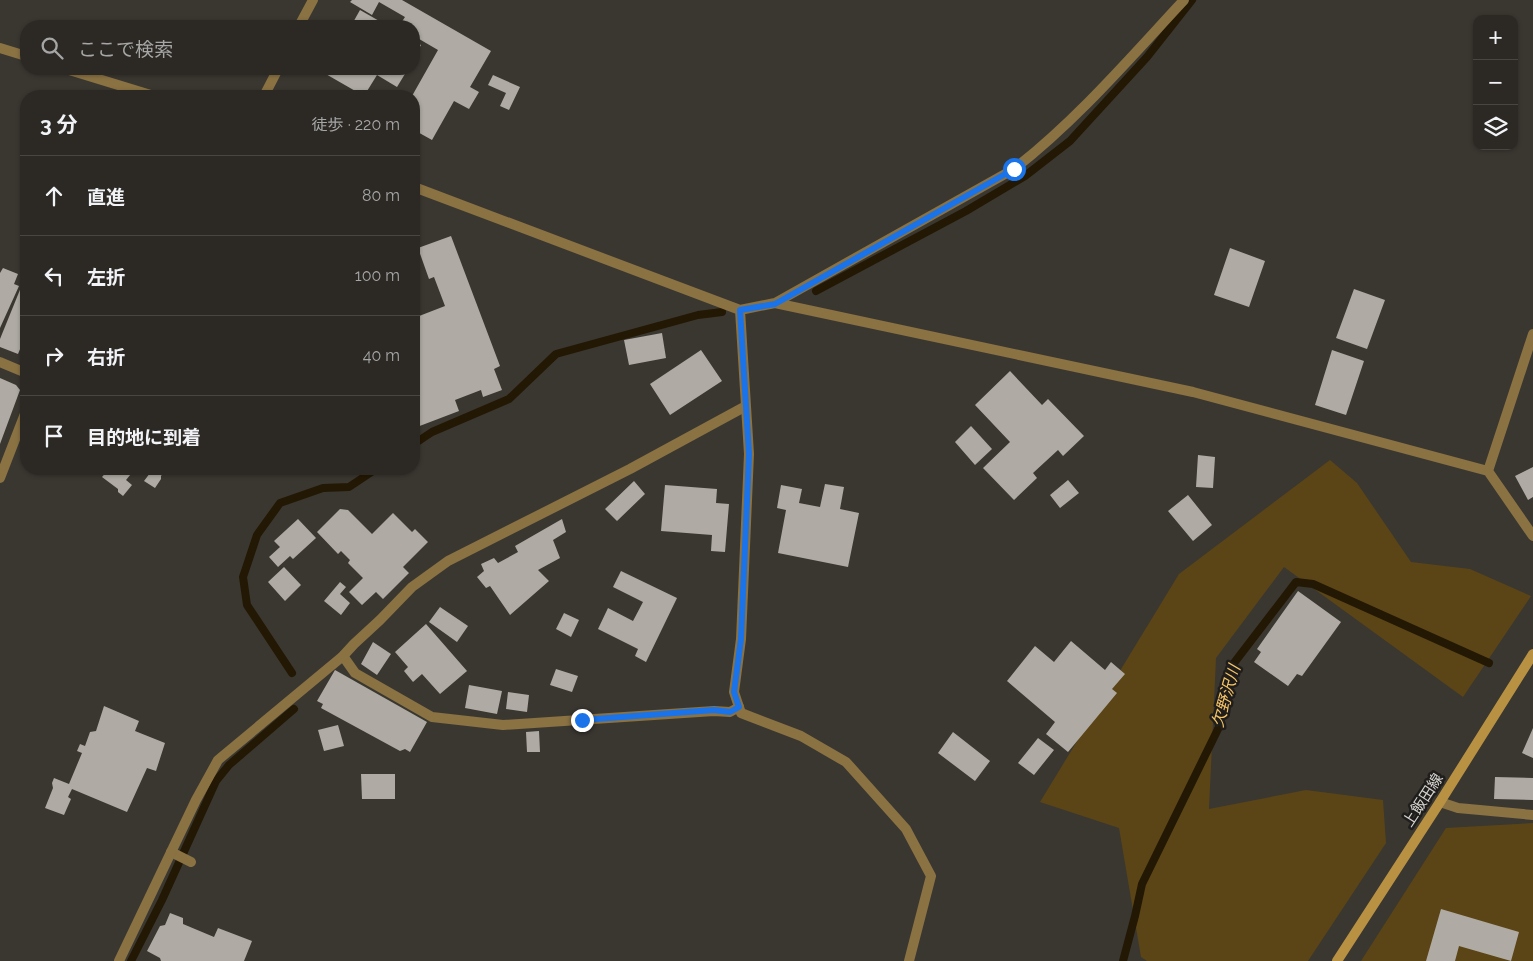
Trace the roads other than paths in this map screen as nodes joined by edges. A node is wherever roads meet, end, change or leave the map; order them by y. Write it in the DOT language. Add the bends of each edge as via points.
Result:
graph roads {
  1 [pos="313,0"];
  2 [pos="1184,0"];
  3 [pos="302,20"];
  4 [pos="0,48"];
  5 [pos="20,54"];
  6 [pos="86,75"];
  7 [pos="275,75"];
  8 [pos="134,90"];
  9 [pos="267,90"];
  10 [pos="420,190"];
  11 [pos="775,304"];
  12 [pos="740,310"];
  13 [pos="1533,334"];
  14 [pos="0,362"];
  15 [pos="20,370"];
  16 [pos="746,406"];
  17 [pos="20,427"];
  18 [pos="1488,471"];
  19 [pos="0,478"];
  20 [pos="1533,536"];
  21 [pos="1533,654"];
  22 [pos="343,656"];
  23 [pos="739,707"];
  24 [pos="1440,802"];
  25 [pos="1533,815"];
  26 [pos="172,853"];
  27 [pos="191,862"];
  28 [pos="119,961"];
  29 [pos="909,961"];
  30 [pos="1337,961"];
  1 -- 3 [label="street"];
  2 -- 11 [label="street" via="1083,108 1014,169"];
  4 -- 5 [label="street"];
  6 -- 8 [label="street"];
  7 -- 9 [label="street"];
  10 -- 12 [label="street"];
  11 -- 12 [label="street"];
  11 -- 18 [label="street" via="1193,392"];
  12 -- 16 [label="street"];
  13 -- 18 [label="street"];
  14 -- 15 [label="street"];
  16 -- 22 [label="street" via="448,561 412,587"];
  16 -- 23 [label="street" via="749,454 741,639 734,692"];
  17 -- 19 [label="street"];
  18 -- 20 [label="street"];
  21 -- 24 [label="main road, 上飯田線"];
  22 -- 23 [label="street" via="355,673 432,717 503,725 714,710 730,712"];
  22 -- 26 [label="street" via="218,760"];
  23 -- 29 [label="street" via="742,713 802,736 846,762 906,828 931,876"];
  24 -- 25 [label="street" via="1458,808"];
  24 -- 30 [label="main road, 上飯田線"];
  26 -- 27 [label="street"];
  26 -- 28 [label="street"];
}
